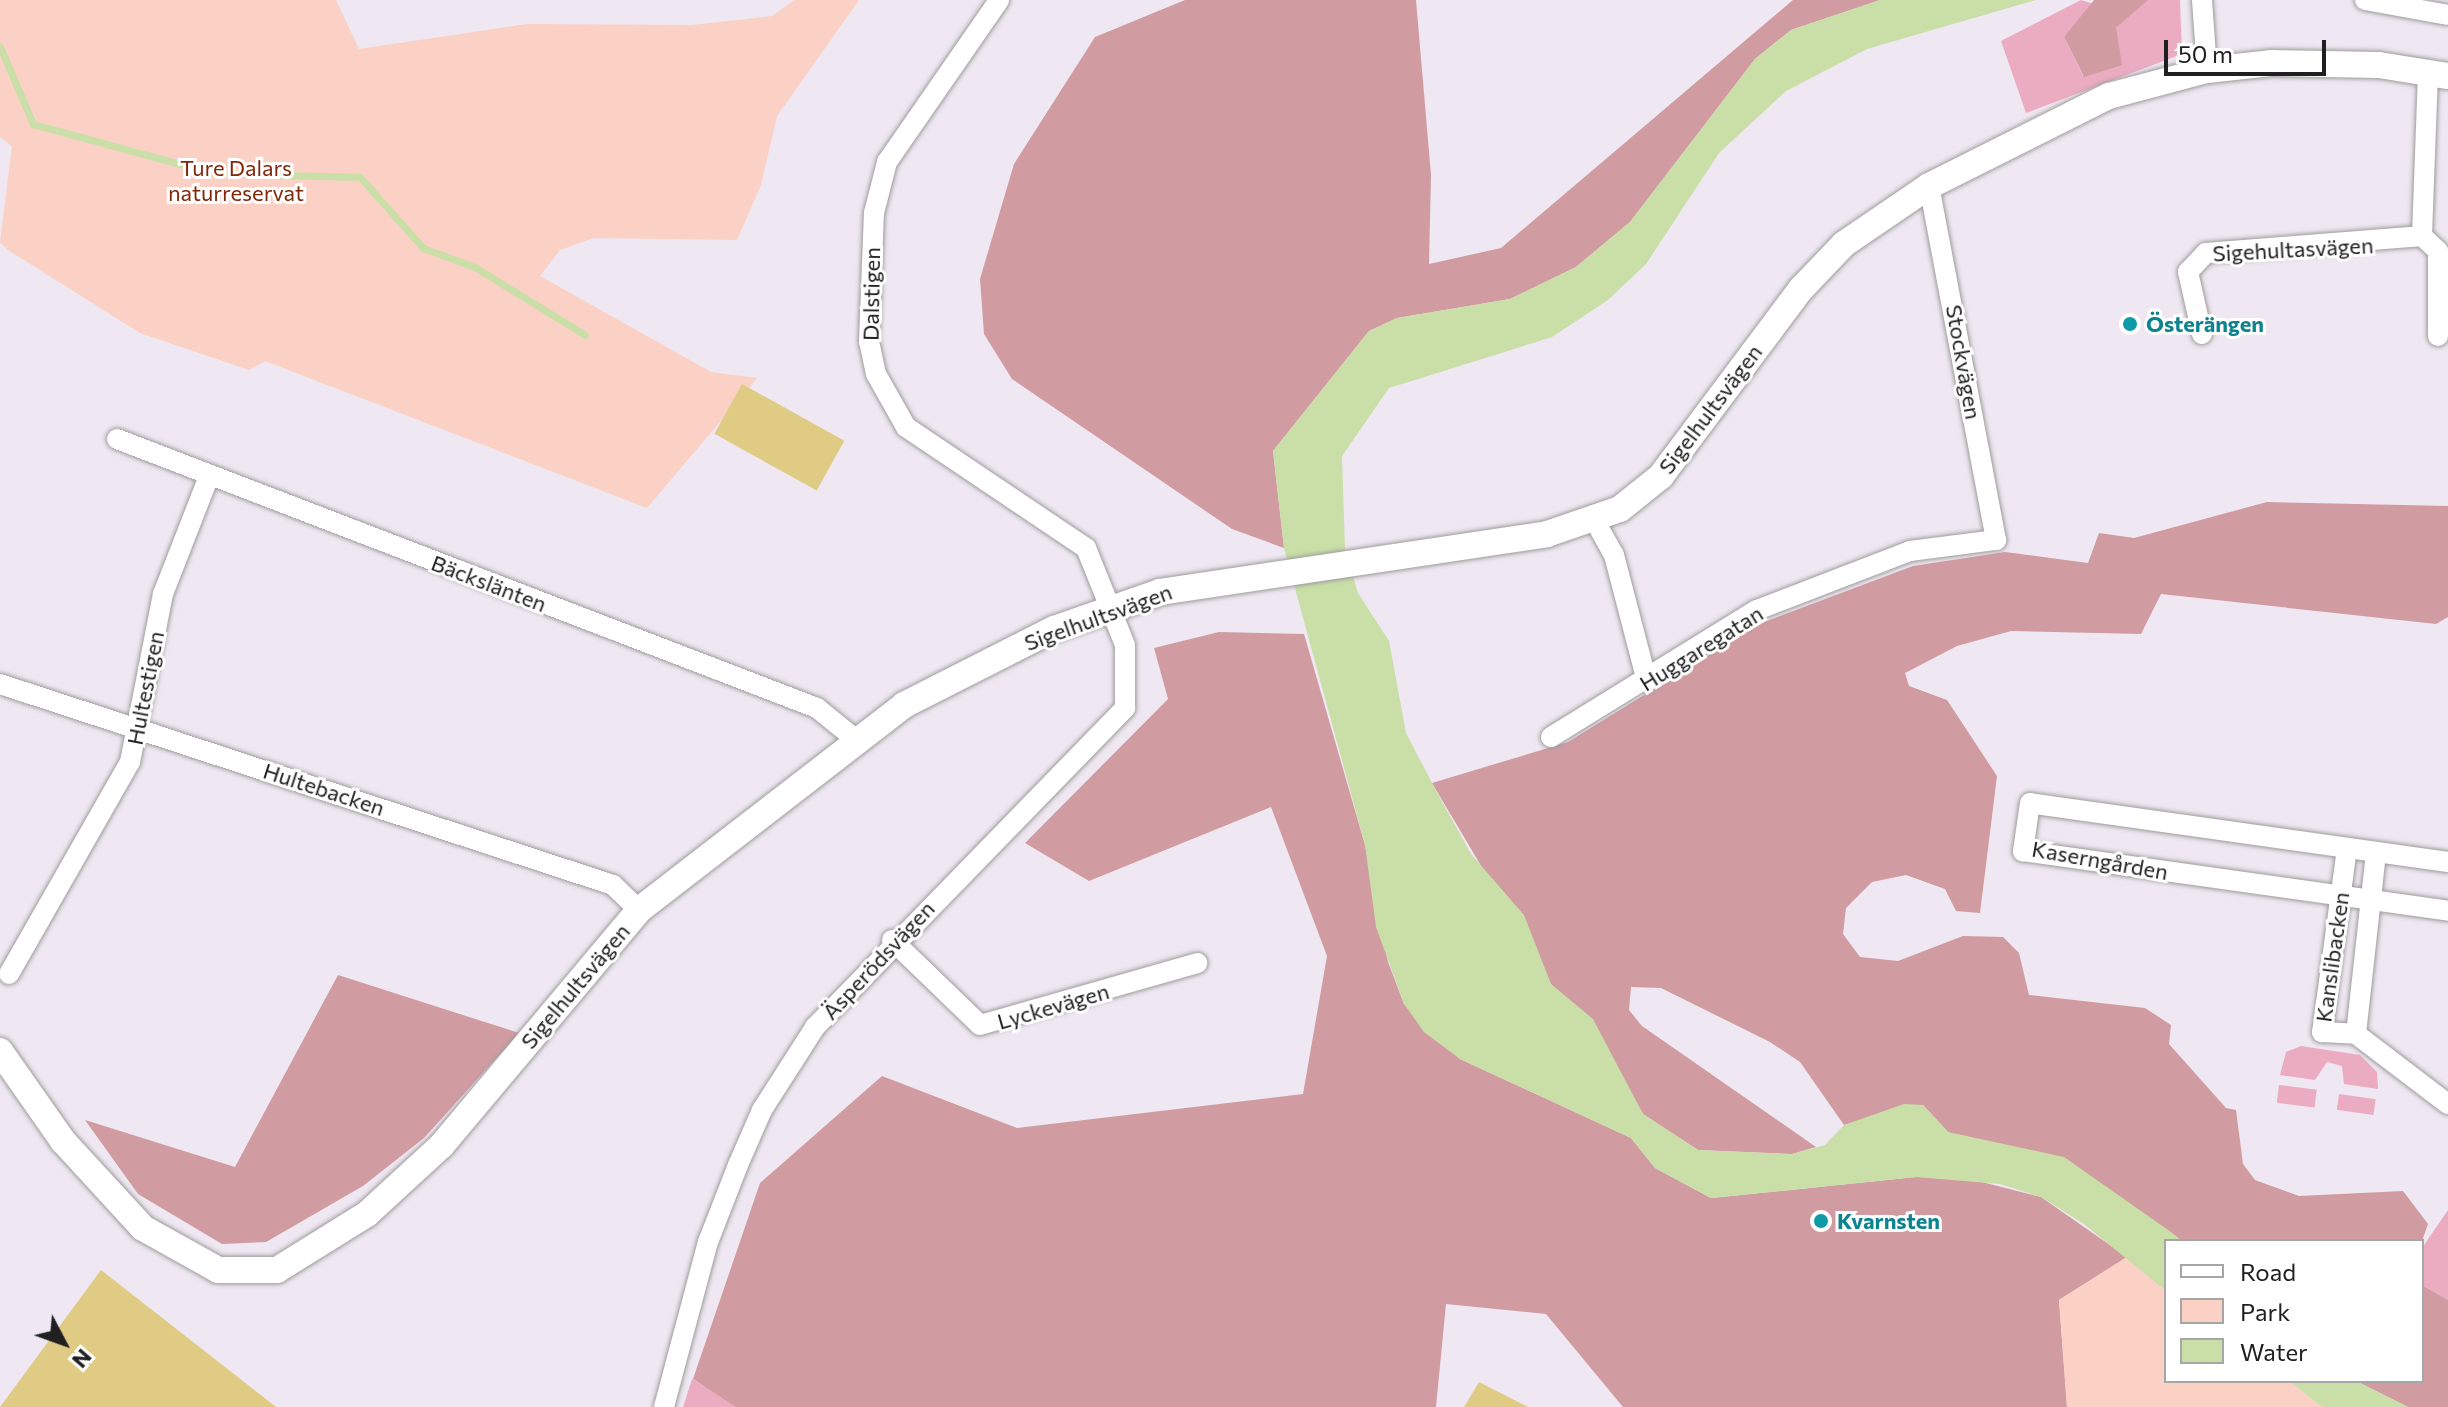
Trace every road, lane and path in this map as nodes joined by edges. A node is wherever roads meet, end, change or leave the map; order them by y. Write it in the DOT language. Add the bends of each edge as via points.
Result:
graph roads {
  1 [pos="999,0"];
  2 [pos="2202,0"];
  3 [pos="2365,0"];
  4 [pos="2448,15"];
  5 [pos="2207,70"];
  6 [pos="2438,74"];
  7 [pos="1929,186"];
  8 [pos="2422,236"];
  9 [pos="2202,334"];
  10 [pos="2438,336"];
  11 [pos="117,439"];
  12 [pos="209,476"];
  13 [pos="1595,521"];
  14 [pos="1996,540"];
  15 [pos="1096,564"];
  16 [pos="1113,607"];
  17 [pos="1647,682"];
  18 [pos="0,684"];
  19 [pos="141,727"];
  20 [pos="1551,737"];
  21 [pos="854,738"];
  22 [pos="2347,848"];
  23 [pos="2376,852"];
  24 [pos="2448,862"];
  25 [pos="2340,896"];
  26 [pos="2369,900"];
  27 [pos="639,910"];
  28 [pos="2448,911"];
  29 [pos="892,940"];
  30 [pos="1197,963"];
  31 [pos="9,974"];
  32 [pos="2356,1034"];
  33 [pos="0,1051"];
  34 [pos="2448,1104"];
  35 [pos="664,1407"];
  1 -- 15 [label="street, Dalstigen" via="887,162 874,213 869,342 876,374 906,427 1073,534"];
  2 -- 5 [label="street"];
  3 -- 4 [label="street"];
  5 -- 6 [label="street, Sigelhultsvägen" via="2322,61"];
  5 -- 7 [label="street, Sigelhultsvägen" via="2109,96"];
  6 -- 8 [label="street"];
  7 -- 13 [label="street, Sigelhultsvägen" via="1814,272 1661,476"];
  7 -- 14 [label="street, Stockvägen"];
  8 -- 9 [label="street, Sigehultasvägen" via="2206,253 2188,272"];
  8 -- 10 [label="street" via="2438,251"];
  11 -- 12 [label="street, Bäckslänten"];
  12 -- 19 [label="street, Hultestigen" via="163,594"];
  12 -- 21 [label="street, Bäckslänten" via="817,708"];
  13 -- 16 [label="street, Sigelhultsvägen" via="1369,560 1240,575"];
  13 -- 17 [label="street" via="1614,555"];
  14 -- 17 [label="street, Huggaregatan" via="1910,551 1757,610"];
  15 -- 16 [label="street, Äsperödsvägen"];
  16 -- 21 [label="street, Sigelhultsvägen" via="1026,641"];
  16 -- 29 [label="street, Äsperödsvägen" via="1130,682 1110,731"];
  17 -- 20 [label="street, Huggaregatan"];
  18 -- 19 [label="street, Hultebacken"];
  19 -- 27 [label="street, Hultebacken" via="613,885"];
  19 -- 31 [label="street, Hultestigen" via="130,762"];
  21 -- 27 [label="street, Sigelhultsvägen"];
  22 -- 23 [label="street, Kaserngården"];
  22 -- 25 [label="street, Kanslibacken"];
  22 -- 25 [label="street, Kaserngården" via="2030,803 2023,851"];
  23 -- 24 [label="street, Kaserngården"];
  23 -- 26 [label="street, Kanslibacken"];
  25 -- 26 [label="street, Kaserngården"];
  25 -- 32 [label="street, Kanslibacken" via="2322,1032"];
  26 -- 28 [label="street, Kaserngården"];
  26 -- 32 [label="street, Kanslibacken"];
  27 -- 33 [label="street, Sigelhultsvägen" via="442,1145 367,1214 277,1270 218,1270 143,1228 63,1141"];
  29 -- 30 [label="street, Lyckevägen" via="980,1025"];
  29 -- 35 [label="street, Äsperödsvägen" via="830,1008 762,1110 708,1242"];
  32 -- 34 [label="street, Kanslibacken"];
}
